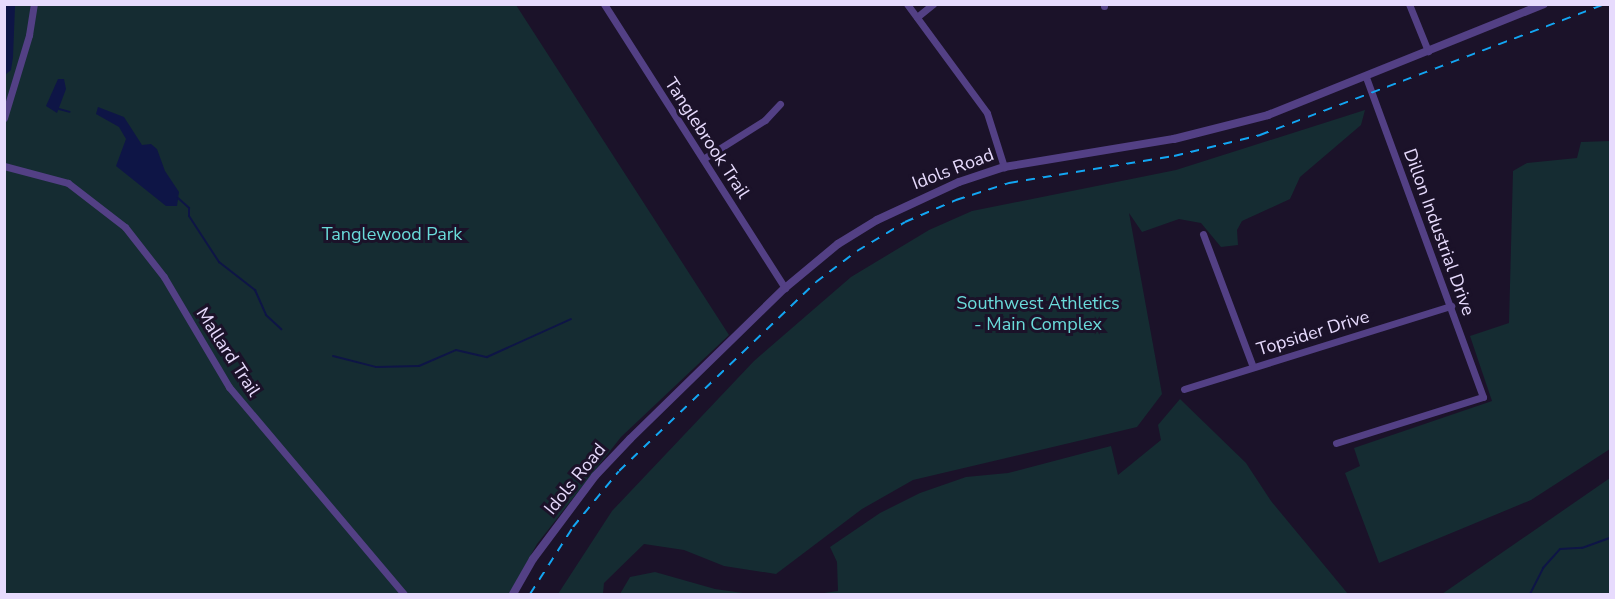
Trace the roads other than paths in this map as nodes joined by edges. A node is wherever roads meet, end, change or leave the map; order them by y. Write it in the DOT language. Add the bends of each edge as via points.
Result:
graph roads {
  1 [pos="34,4"];
  2 [pos="604,4"];
  3 [pos="907,4"];
  4 [pos="933,4"];
  5 [pos="1409,4"];
  6 [pos="1544,4"];
  7 [pos="916,17"];
  8 [pos="1428,51"];
  9 [pos="1366,77"];
  10 [pos="780,104"];
  11 [pos="4,118"];
  12 [pos="703,159"];
  13 [pos="4,166"];
  14 [pos="1004,167"];
  15 [pos="1203,234"];
  16 [pos="785,288"];
  17 [pos="1450,306"];
  18 [pos="1253,367"];
  19 [pos="1184,389"];
  20 [pos="1336,443"];
  21 [pos="404,594"];
  22 [pos="513,594"];
  1 -- 11 [label="street" via="29,35"];
  2 -- 12 [label="street, Tanglebrook Trail"];
  3 -- 7 [label="street"];
  4 -- 7 [label="street"];
  5 -- 8 [label="street"];
  6 -- 8 [label="street, Idols Road"];
  7 -- 14 [label="street" via="987,113"];
  8 -- 9 [label="street, Idols Road"];
  9 -- 14 [label="street, Idols Road" via="1222,129"];
  9 -- 17 [label="street, Dillon Industrial Drive"];
  10 -- 12 [label="street" via="765,120"];
  12 -- 16 [label="street, Tanglebrook Trail"];
  13 -- 21 [label="street, Mallard Trail" via="68,183 125,227 164,277 229,387"];
  14 -- 16 [label="street, Idols Road" via="959,182 877,220 838,244"];
  15 -- 18 [label="street"];
  16 -- 22 [label="street, Idols Road" via="595,476 533,559"];
  17 -- 18 [label="street, Topsider Drive"];
  17 -- 20 [label="street, Dillon Industrial Drive" via="1483,397"];
  18 -- 19 [label="street, Topsider Drive"];
}
